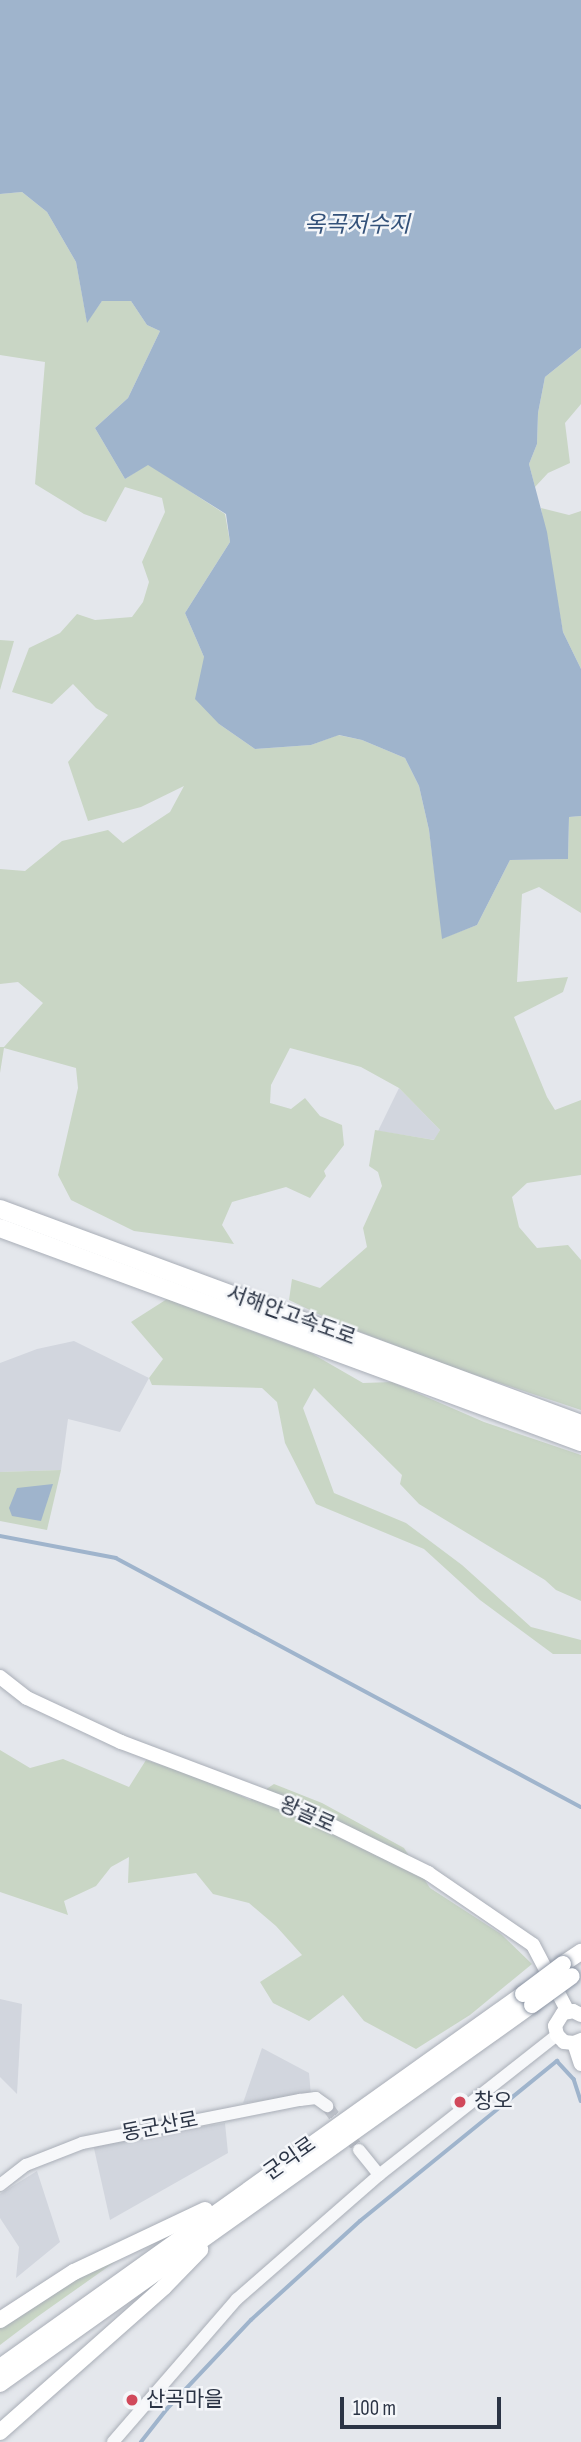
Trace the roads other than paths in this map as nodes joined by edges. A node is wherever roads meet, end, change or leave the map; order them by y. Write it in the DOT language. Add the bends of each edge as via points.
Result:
graph roads {
  1 [pos="0,1209"];
  2 [pos="0,1228"];
  3 [pos="581,1424"];
  4 [pos="581,1442"];
  5 [pos="0,1678"];
  6 [pos="581,1952"];
  7 [pos="572,1970"];
  8 [pos="528,1999"];
  9 [pos="574,2013"];
  10 [pos="557,2035"];
  11 [pos="578,2042"];
  12 [pos="581,2064"];
  13 [pos="327,2106"];
  14 [pos="359,2150"];
  15 [pos="379,2175"];
  16 [pos="0,2185"];
  17 [pos="239,2194"];
  18 [pos="230,2219"];
  19 [pos="0,2320"];
  20 [pos="0,2367"];
  21 [pos="0,2384"];
  22 [pos="0,2432"];
  23 [pos="113,2442"];
  1 -- 3 [label="highway, 서해안고속도로"];
  2 -- 4 [label="highway, 서해안고속도로"];
  5 -- 9 [label="main road, 왕골로" via="27,1698 110,1736 298,1809 428,1873 533,1945"];
  6 -- 7 [label="highway, 군익로"];
  7 -- 8 [label="highway, 군익로, bridge"];
  8 -- 17 [label="highway, 군익로"];
  8 -- 18 [label="highway, 군익로"];
  9 -- 10 [label="main road" via="556,2021"];
  10 -- 11 [label="main road" via="564,2042"];
  10 -- 15 [label="street"];
  11 -- 12 [label="main road"];
  13 -- 16 [label="street, 동군산로" via="316,2098 300,2100 82,2143 26,2165"];
  14 -- 15 [label="street"];
  15 -- 23 [label="street" via="237,2299"];
  17 -- 19 [label="highway" via="74,2272"];
  17 -- 20 [label="highway, 군익로"];
  18 -- 21 [label="highway, 군익로"];
  18 -- 22 [label="highway" via="164,2287"];
}
